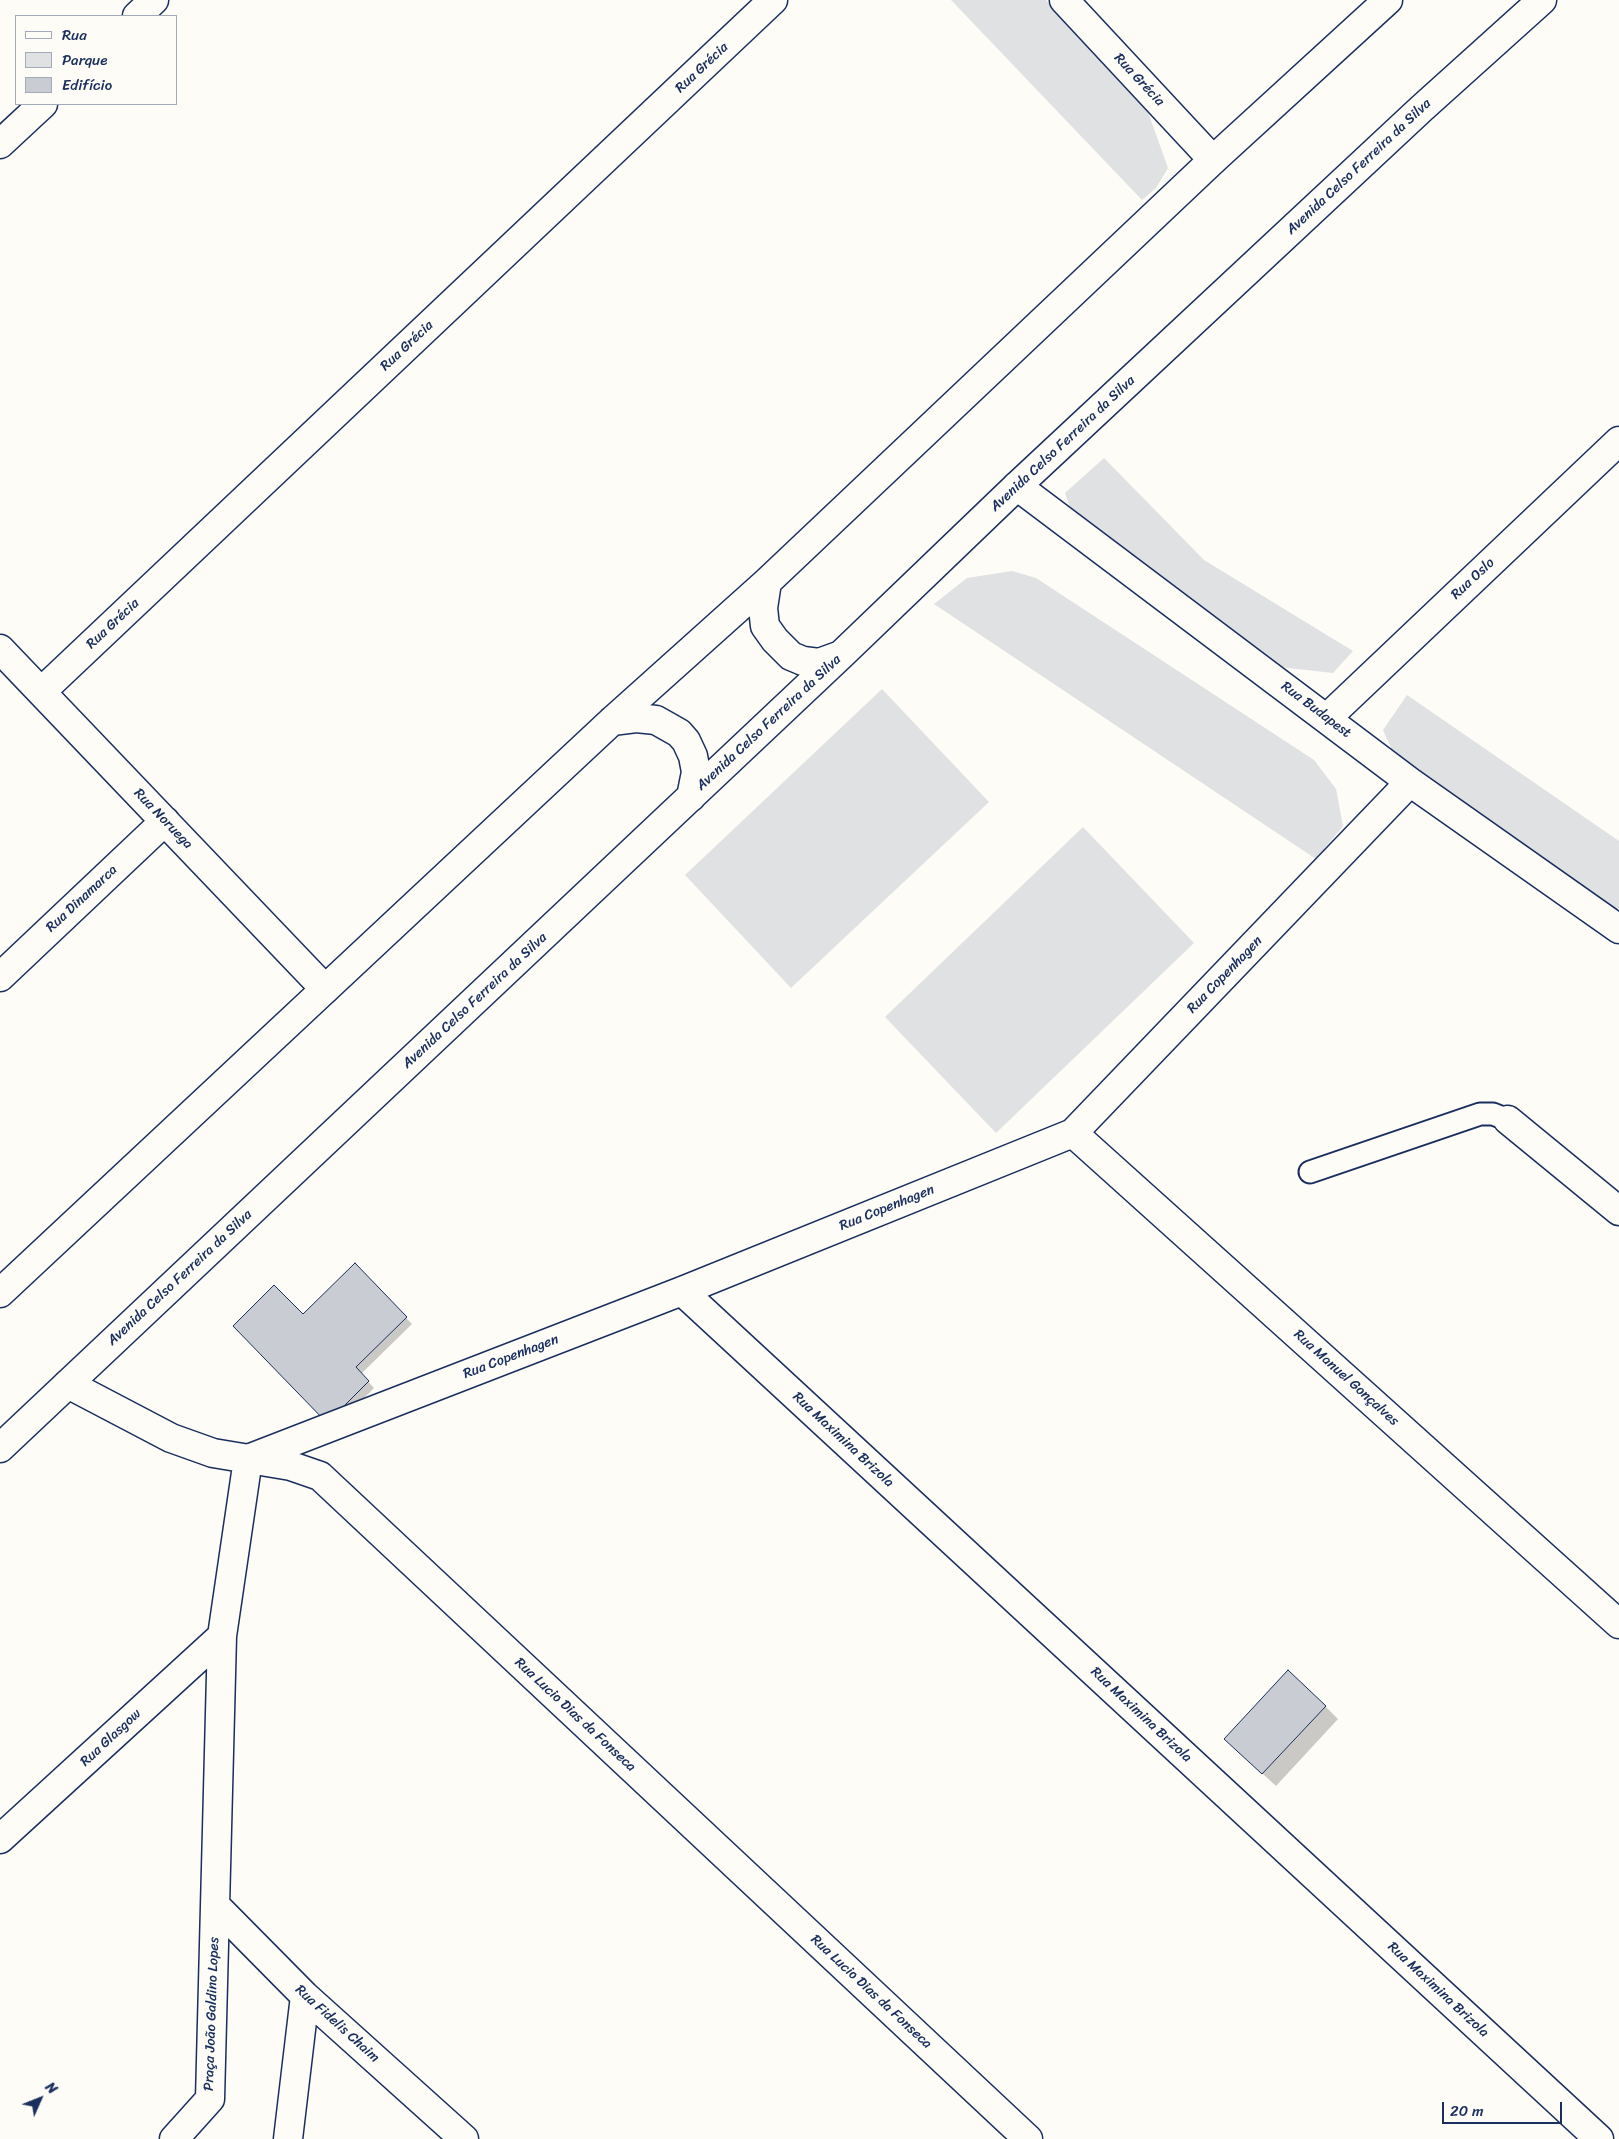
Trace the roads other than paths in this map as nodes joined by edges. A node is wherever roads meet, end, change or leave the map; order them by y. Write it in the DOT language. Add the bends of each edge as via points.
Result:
graph roads {
  1 [pos="154,0"];
  2 [pos="773,0"];
  3 [pos="1064,0"];
  4 [pos="1388,0"];
  5 [pos="1542,0"];
  6 [pos="138,15"];
  7 [pos="42,105"];
  8 [pos="0,144"];
  9 [pos="1213,160"];
  10 [pos="1619,441"];
  11 [pos="1017,486"];
  12 [pos="766,582"];
  13 [pos="0,649"];
  14 [pos="841,655"];
  15 [pos="41,692"];
  16 [pos="1327,718"];
  17 [pos="612,721"];
  18 [pos="1410,782"];
  19 [pos="691,796"];
  20 [pos="165,821"];
  21 [pos="1619,929"];
  22 [pos="0,977"];
  23 [pos="325,989"];
  24 [pos="1508,1120"];
  25 [pos="1073,1133"];
  26 [pos="1310,1172"];
  27 [pos="1619,1212"];
  28 [pos="682,1291"];
  29 [pos="0,1292"];
  30 [pos="68,1384"];
  31 [pos="0,1448"];
  32 [pos="248,1459"];
  33 [pos="1619,1624"];
  34 [pos="222,1636"];
  35 [pos="0,1839"];
  36 [pos="215,1905"];
  37 [pos="305,1996"];
  38 [pos="174,2139"];
  39 [pos="288,2139"];
  40 [pos="464,2139"];
  41 [pos="1028,2139"];
  42 [pos="1599,2139"];
  1 -- 6 [label="street"];
  2 -- 15 [label="street, Rua Grécia"];
  3 -- 9 [label="street, Rua Grécia"];
  4 -- 9 [label="street"];
  5 -- 11 [label="street, Avenida Celso Ferreira da Silva"];
  7 -- 8 [label="street"];
  9 -- 12 [label="street"];
  10 -- 16 [label="street, Rua Oslo"];
  11 -- 14 [label="street, Avenida Celso Ferreira da Silva"];
  11 -- 16 [label="street, Rua Budapest"];
  12 -- 14 [label="street" via="765,626 791,656 819,663"];
  12 -- 17 [label="street"];
  13 -- 15 [label="street, Rua Noruega"];
  14 -- 19 [label="street, Avenida Celso Ferreira da Silva"];
  15 -- 20 [label="street, Rua Noruega"];
  16 -- 18 [label="street, Rua Budapest"];
  17 -- 19 [label="street" via="656,720 679,732 689,749 696,772"];
  17 -- 23 [label="street"];
  18 -- 21 [label="street, Rua Budapest"];
  18 -- 25 [label="street, Rua Copenhagen"];
  19 -- 30 [label="street, Avenida Celso Ferreira da Silva"];
  20 -- 22 [label="street, Rua Dinamarca"];
  20 -- 23 [label="street, Rua Noruega"];
  23 -- 29 [label="street"];
  24 -- 26 [label="lane" via="1494,1114 1480,1114"];
  24 -- 27 [label="street"];
  25 -- 28 [label="street, Rua Copenhagen"];
  25 -- 33 [label="street, Rua Manuel Gonçalves"];
  28 -- 32 [label="street, Rua Copenhagen"];
  28 -- 42 [label="street, Rua Maximina Brizola"];
  30 -- 31 [label="street, Avenida Celso Ferreira da Silva"];
  30 -- 32 [label="street, Rua Lucio Dias da Fonseca" via="171,1438"];
  32 -- 34 [label="street, Praça João Galdino Lopes"];
  32 -- 41 [label="street, Rua Lucio Dias da Fonseca" via="290,1466 320,1476"];
  34 -- 35 [label="street, Rua Glasgow"];
  34 -- 36 [label="street, Praça João Galdino Lopes"];
  36 -- 37 [label="street, Rua Fidelis Chaim"];
  36 -- 38 [label="street, Praça João Galdino Lopes" via="210,2099"];
  37 -- 39 [label="street"];
  37 -- 40 [label="street, Rua Fidelis Chaim"];
}
